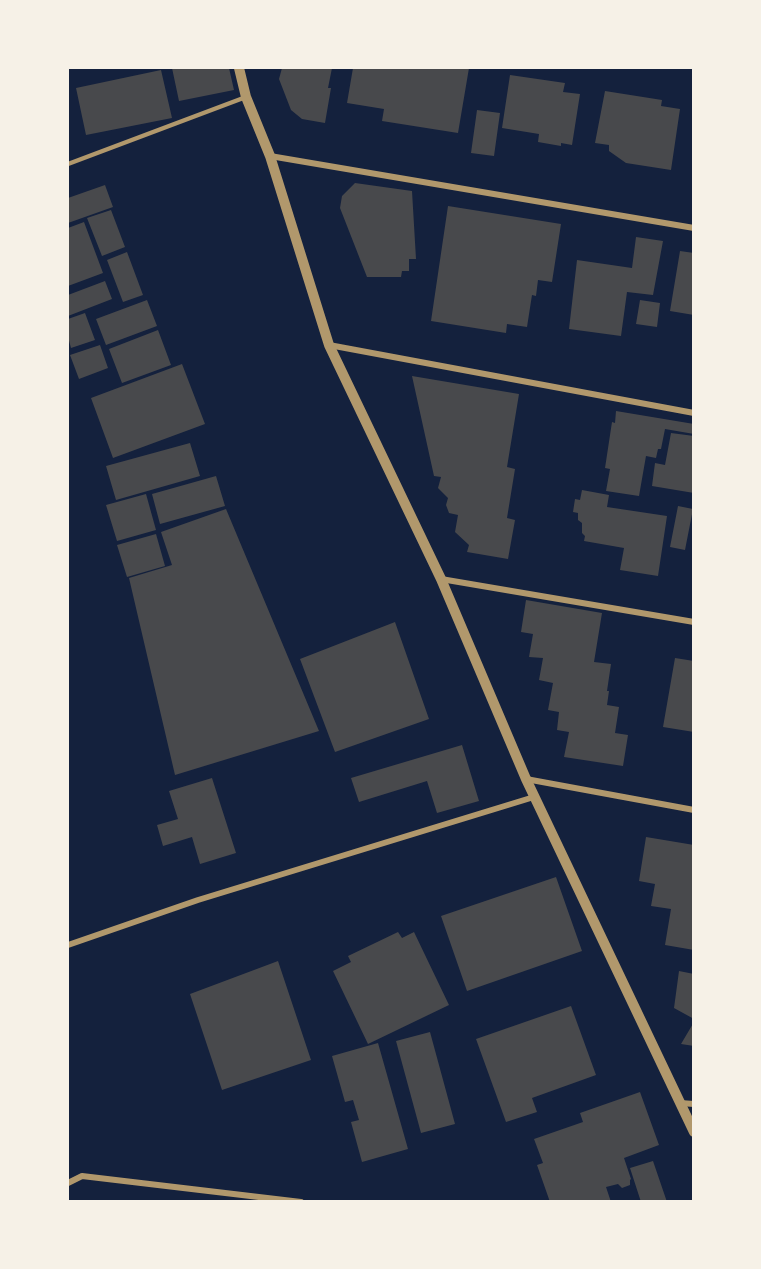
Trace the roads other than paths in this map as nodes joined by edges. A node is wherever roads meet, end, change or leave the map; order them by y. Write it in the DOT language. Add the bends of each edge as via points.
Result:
graph roads {
  1 [pos="239,68"];
  2 [pos="246,97"];
  3 [pos="270,156"];
  4 [pos="68,164"];
  5 [pos="693,228"];
  6 [pos="329,345"];
  7 [pos="693,413"];
  8 [pos="441,579"];
  9 [pos="693,622"];
  10 [pos="526,779"];
  11 [pos="534,797"];
  12 [pos="693,810"];
  13 [pos="68,945"];
  14 [pos="680,1103"];
  15 [pos="693,1104"];
  16 [pos="693,1132"];
  17 [pos="68,1183"];
  18 [pos="301,1202"];
  1 -- 2 [label="street"];
  2 -- 3 [label="street"];
  2 -- 4 [label="lane"];
  3 -- 5 [label="street"];
  3 -- 6 [label="street"];
  6 -- 7 [label="street"];
  6 -- 8 [label="street"];
  8 -- 9 [label="street"];
  8 -- 10 [label="street"];
  10 -- 11 [label="street"];
  10 -- 12 [label="street"];
  11 -- 13 [label="street" via="198,900"];
  11 -- 14 [label="street"];
  14 -- 15 [label="street"];
  14 -- 16 [label="street"];
  17 -- 18 [label="street" via="82,1176"];
}
